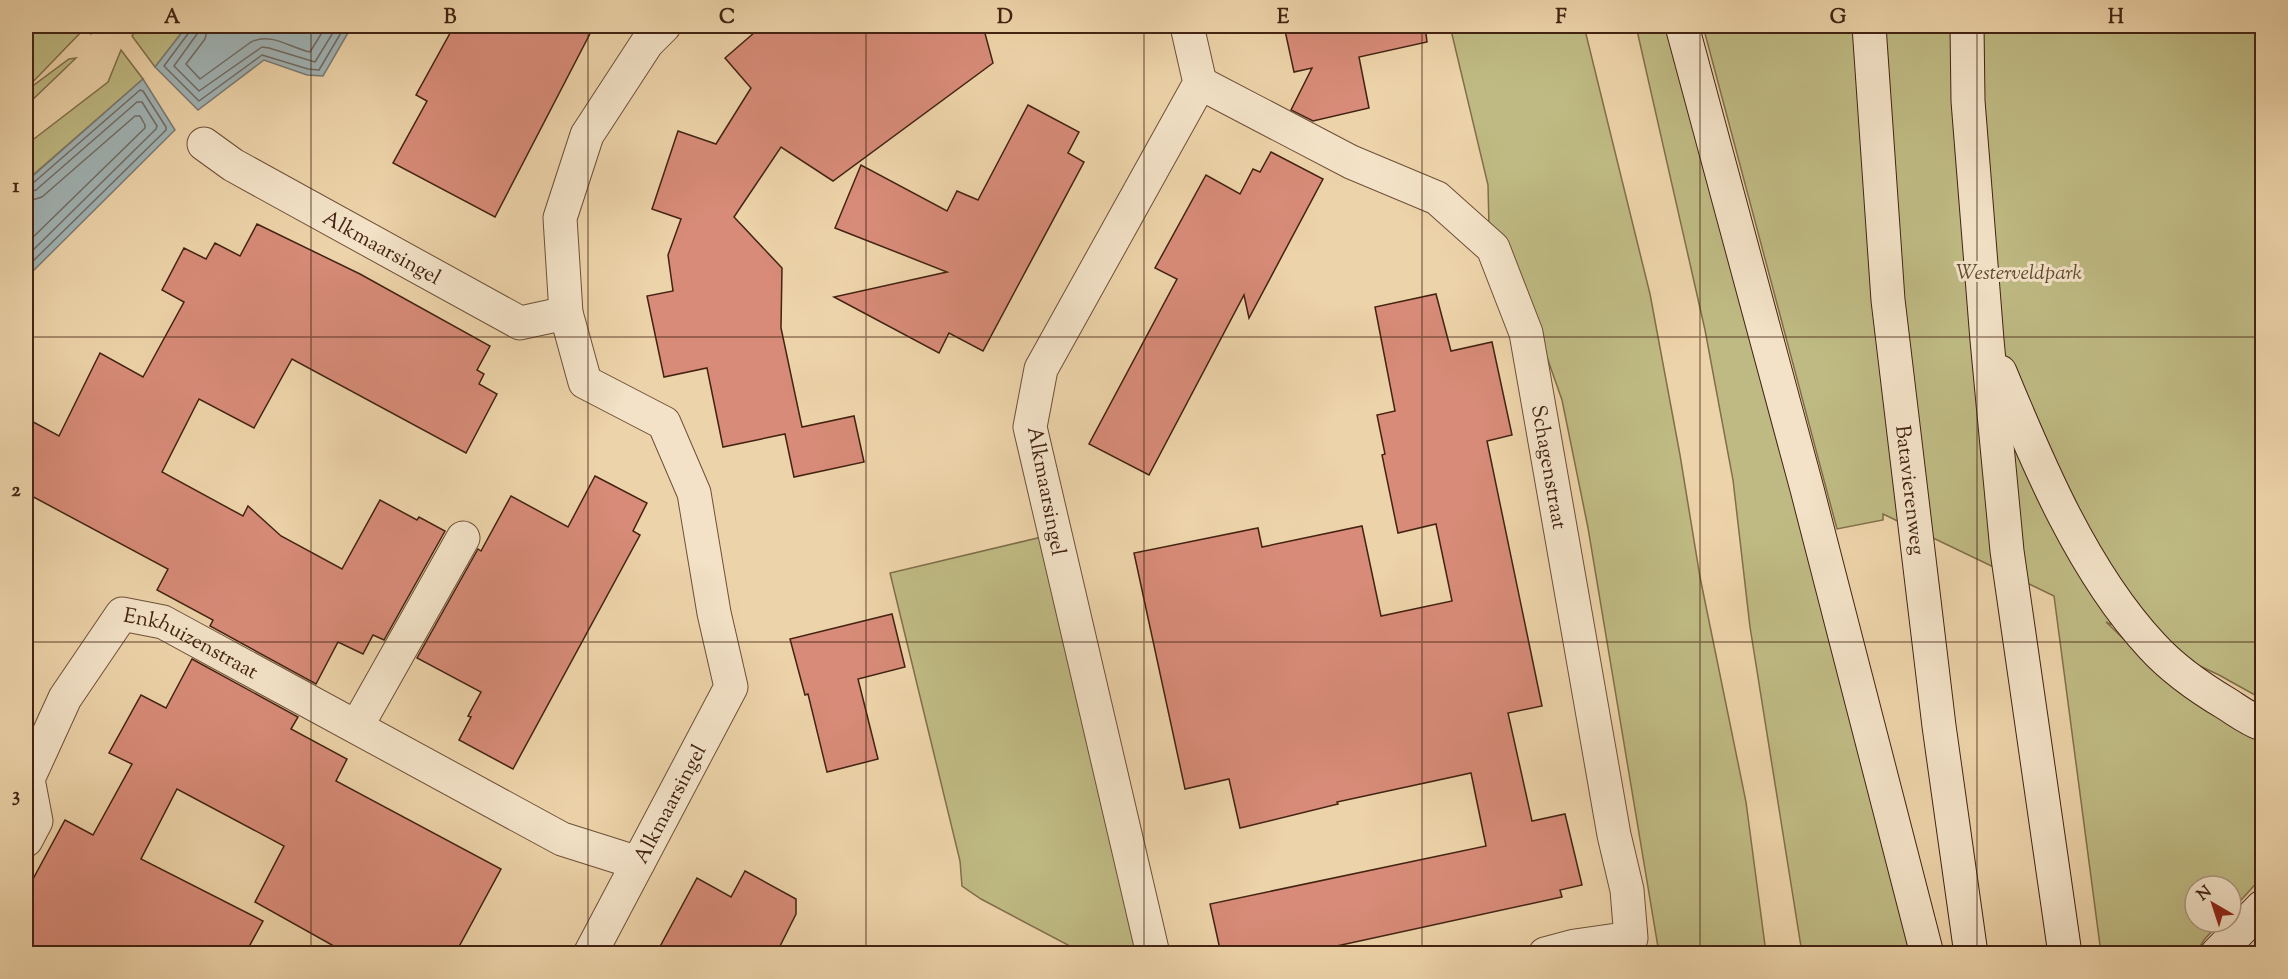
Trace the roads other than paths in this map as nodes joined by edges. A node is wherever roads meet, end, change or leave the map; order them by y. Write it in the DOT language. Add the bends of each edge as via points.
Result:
graph roads {
  1 [pos="664,26"];
  2 [pos="1187,26"];
  3 [pos="1682,26"];
  4 [pos="1869,26"];
  5 [pos="1967,26"];
  6 [pos="1200,83"];
  7 [pos="204,144"];
  8 [pos="566,313"];
  9 [pos="1987,340"];
  10 [pos="463,538"];
  11 [pos="2262,724"];
  12 [pos="357,726"];
  13 [pos="26,840"];
  14 [pos="638,863"];
  15 [pos="2262,906"];
  16 [pos="590,954"];
  17 [pos="1153,954"];
  18 [pos="1545,954"];
  19 [pos="1927,954"];
  20 [pos="1971,954"];
  21 [pos="2066,954"];
  22 [pos="2217,954"];
  1 -- 8 [label="street, Alkmaarsingel" via="647,42 587,135 560,218"];
  2 -- 6 [label="street"];
  3 -- 19 [label="street"];
  4 -- 20 [label="street, Batavierenweg" via="1888,300 1939,726"];
  5 -- 9 [label="street" via="1968,101"];
  6 -- 17 [label="street, Alkmaarsingel" via="1041,369 1030,427"];
  6 -- 18 [label="street, Schagenstraat" via="1351,162 1437,198 1493,248 1526,333 1627,890 1631,938"];
  7 -- 8 [label="street, Alkmaarsingel" via="233,165 520,323"];
  8 -- 14 [label="street, Alkmaarsingel" via="585,382 664,423 694,493 731,687"];
  9 -- 11 [label="street" via="2034,455 2086,553 2121,608 2152,646 2195,684"];
  9 -- 21 [label="street" via="2007,551"];
  10 -- 12 [label="street"];
  12 -- 13 [label="street, Enkhuizenstraat" via="163,622 122,614 65,698 28,779 36,821"];
  12 -- 14 [label="street, Enkhuizenstraat" via="562,839"];
  14 -- 16 [label="street, Alkmaarsingel"];
  15 -- 22 [label="street"];
}
